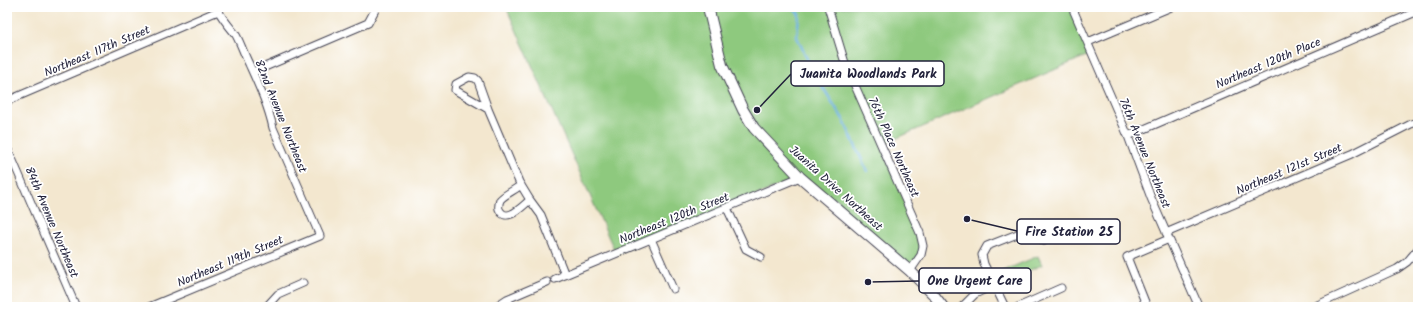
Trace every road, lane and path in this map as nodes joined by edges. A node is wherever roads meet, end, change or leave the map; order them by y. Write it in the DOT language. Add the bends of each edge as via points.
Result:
graph roads {
  1 [pos="708,7"];
  2 [pos="828,7"];
  3 [pos="1072,7"];
  4 [pos="1171,7"];
  5 [pos="218,9"];
  6 [pos="375,10"];
  7 [pos="1418,11"];
  8 [pos="1088,42"];
  9 [pos="253,72"];
  10 [pos="7,101"];
  11 [pos="488,108"];
  12 [pos="1418,122"];
  13 [pos="1128,136"];
  14 [pos="7,146"];
  15 [pos="800,177"];
  16 [pos="521,185"];
  17 [pos="530,200"];
  18 [pos="727,208"];
  19 [pos="320,236"];
  20 [pos="1168,236"];
  21 [pos="652,239"];
  22 [pos="1044,241"];
  23 [pos="1418,249"];
  24 [pos="761,257"];
  25 [pos="910,271"];
  26 [pos="565,275"];
  27 [pos="555,279"];
  28 [pos="547,282"];
  29 [pos="302,283"];
  30 [pos="994,285"];
  31 [pos="1061,288"];
  32 [pos="673,289"];
  33 [pos="507,299"];
  34 [pos="76,307"];
  35 [pos="149,307"];
  36 [pos="266,307"];
  37 [pos="496,307"];
  38 [pos="511,307"];
  39 [pos="943,307"];
  40 [pos="962,307"];
  41 [pos="1005,307"];
  42 [pos="1018,307"];
  43 [pos="1147,307"];
  44 [pos="1199,307"];
  45 [pos="1313,307"];
  1 -- 15 [label="main road, Juanita Drive Northeast" via="722,65 743,110 754,128"];
  2 -- 25 [label="street, 76th Place Northeast" via="845,63 920,233 923,246 921,255"];
  3 -- 8 [label="street, 76th Avenue Northeast"];
  4 -- 8 [label="street"];
  5 -- 9 [label="street, 82nd Avenue Northeast" via="236,36"];
  5 -- 10 [label="street, Northeast 117th Street"];
  6 -- 9 [label="street" via="368,23"];
  7 -- 13 [label="street, Northeast 120th Place"];
  8 -- 13 [label="street, 76th Avenue Northeast"];
  9 -- 19 [label="street, 82nd Avenue Northeast" via="270,113 273,128"];
  11 -- 11 [label="street" via="475,78 469,77 456,84 455,90"];
  11 -- 16 [label="street"];
  12 -- 20 [label="street, Northeast 121st Street"];
  13 -- 20 [label="street, 76th Avenue Northeast"];
  14 -- 34 [label="street, 84th Avenue Northeast"];
  15 -- 18 [label="street, Northeast 120th Street"];
  15 -- 25 [label="main road, Juanita Drive Northeast"];
  16 -- 17 [label="street"];
  16 -- 17 [label="street" via="501,199 499,210 509,215"];
  17 -- 26 [label="street" via="541,216"];
  18 -- 21 [label="street, Northeast 120th Street"];
  18 -- 24 [label="street" via="746,249"];
  19 -- 35 [label="street, Northeast 119th Street"];
  20 -- 43 [label="street, Northeast 121st Street" via="1127,257"];
  20 -- 44 [label="street, 76th Avenue Northeast"];
  21 -- 26 [label="street, Northeast 120th Street"];
  21 -- 32 [label="street"];
  22 -- 30 [label="street" via="1030,229 987,246 982,255"];
  23 -- 45 [label="street" via="1397,269"];
  25 -- 39 [label="main road, Juanita Drive Northeast"];
  26 -- 27 [label="street, Northeast 120th Street"];
  28 -- 33 [label="street"];
  29 -- 36 [label="street" via="278,294"];
  30 -- 40 [label="street" via="975,294"];
  30 -- 41 [label="street"];
  31 -- 42 [label="street"];
  33 -- 37 [label="street"];
  33 -- 38 [label="street"];
}
